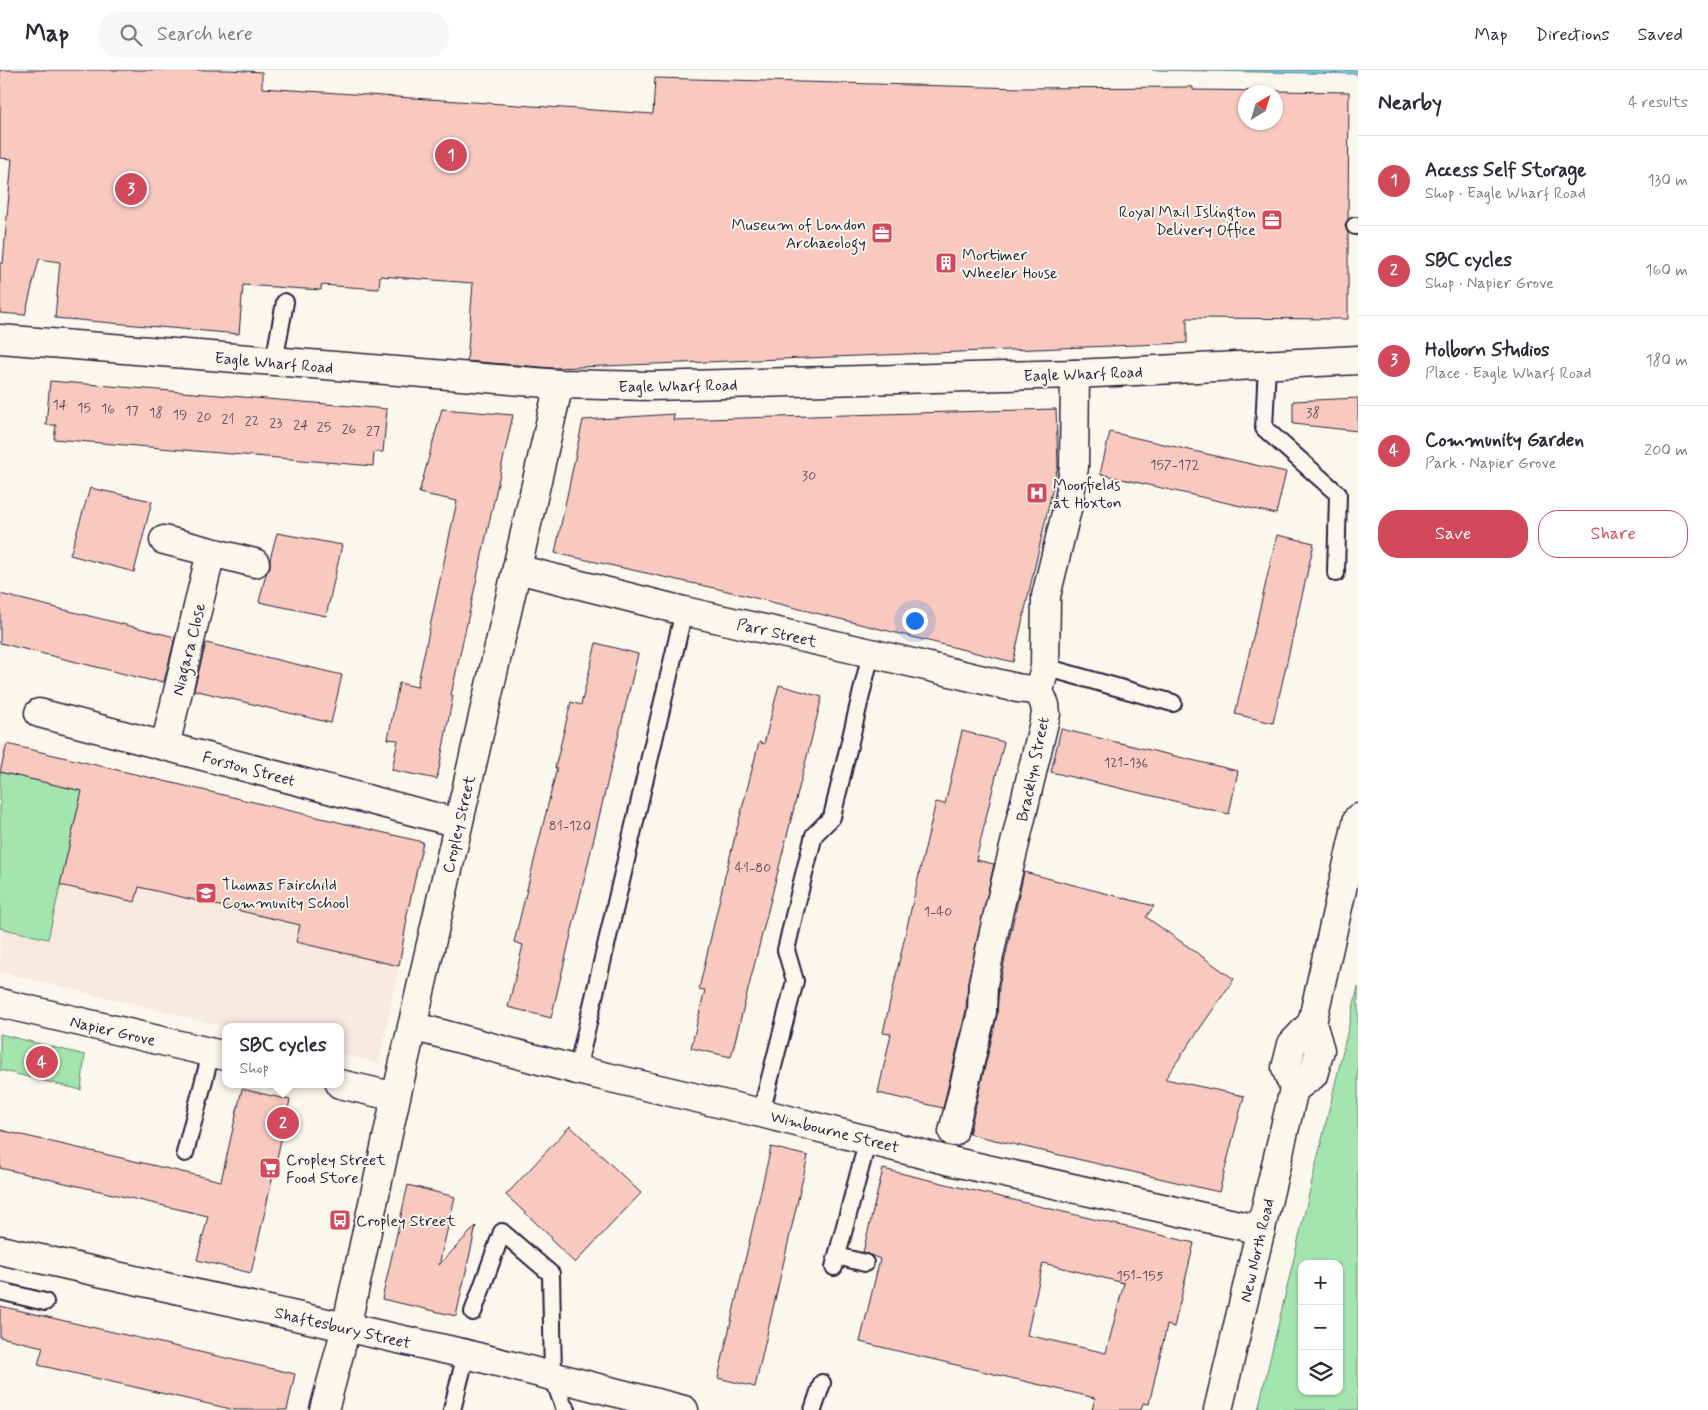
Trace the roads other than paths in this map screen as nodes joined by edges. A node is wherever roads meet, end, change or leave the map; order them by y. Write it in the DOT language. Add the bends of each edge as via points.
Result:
graph roads {
  1 [pos="285,302"];
  2 [pos="0,340"];
  3 [pos="1358,360"];
  4 [pos="274,362"];
  5 [pos="1267,365"];
  6 [pos="1075,374"];
  7 [pos="559,384"];
  8 [pos="164,540"];
  9 [pos="211,552"];
  10 [pos="255,563"];
  11 [pos="517,569"];
  12 [pos="1336,572"];
  13 [pos="684,611"];
  14 [pos="870,653"];
  15 [pos="1042,679"];
  16 [pos="1173,703"];
  17 [pos="39,713"];
  18 [pos="165,746"];
  19 [pos="1358,818"];
  20 [pos="458,823"];
  21 [pos="0,1003"];
  22 [pos="412,1026"];
  23 [pos="218,1055"];
  24 [pos="577,1070"];
  25 [pos="344,1085"];
  26 [pos="396,1097"];
  27 [pos="761,1112"];
  28 [pos="953,1132"];
  29 [pos="868,1139"];
  30 [pos="185,1153"];
  31 [pos="946,1160"];
  32 [pos="1260,1230"];
  33 [pos="0,1250"];
  34 [pos="865,1263"];
  35 [pos="0,1291"];
  36 [pos="45,1302"];
  37 [pos="472,1312"];
  38 [pos="346,1328"];
  39 [pos="466,1354"];
  40 [pos="553,1376"];
  41 [pos="822,1383"];
  42 [pos="324,1410"];
  43 [pos="452,1410"];
  44 [pos="567,1410"];
  45 [pos="684,1410"];
  46 [pos="813,1410"];
  47 [pos="1218,1410"];
  1 -- 4 [label="lane"];
  2 -- 4 [label="street, Eagle Wharf Road"];
  3 -- 5 [label="street, Eagle Wharf Road"];
  4 -- 7 [label="street, Eagle Wharf Road"];
  5 -- 6 [label="street, Eagle Wharf Road"];
  5 -- 12 [label="lane" via="1264,428 1338,494"];
  6 -- 7 [label="street, Eagle Wharf Road" via="652,386"];
  6 -- 15 [label="street, Bracklyn Street" via="1074,467 1046,596"];
  7 -- 11 [label="street, Cropley Street"];
  8 -- 9 [label="street"];
  9 -- 10 [label="street"];
  9 -- 18 [label="street, Niagara Close"];
  11 -- 13 [label="street, Parr Street"];
  11 -- 20 [label="street, Cropley Street"];
  13 -- 14 [label="street, Parr Street"];
  13 -- 24 [label="lane"];
  14 -- 15 [label="street, Parr Street" via="1018,688"];
  14 -- 27 [label="lane" via="832,817 814,835 792,922 786,950 795,981"];
  15 -- 16 [label="lane"];
  15 -- 28 [label="street, Bracklyn Street" via="1046,714 997,918 983,984 982,1012"];
  17 -- 18 [label="street, Forston Street"];
  18 -- 20 [label="street, Forston Street"];
  19 -- 32 [label="street, New North Road" via="1312,1023 1320,1050 1313,1075 1294,1089"];
  20 -- 22 [label="street, Cropley Street"];
  21 -- 23 [label="street, Napier Grove"];
  22 -- 24 [label="street, Wimbourne Street"];
  22 -- 26 [label="street, Cropley Street"];
  23 -- 30 [label="lane"];
  24 -- 27 [label="street, Wimbourne Street"];
  25 -- 26 [label="street"];
  26 -- 38 [label="street, Cropley Street"];
  27 -- 29 [label="street, Wimbourne Street"];
  28 -- 31 [label="lane, Bracklyn Street"];
  29 -- 31 [label="street, Wimbourne Street"];
  29 -- 34 [label="lane" via="836,1262"];
  31 -- 32 [label="street, Wimbourne Street"];
  32 -- 47 [label="street, New North Road"];
  33 -- 38 [label="street, Shaftesbury Street"];
  35 -- 36 [label="lane"];
  37 -- 40 [label="lane" via="502,1232 551,1274"];
  38 -- 39 [label="street, Shaftesbury Street"];
  38 -- 42 [label="street, Cropley Street"];
  39 -- 40 [label="street, Shaftesbury Street"];
  39 -- 43 [label="lane"];
  40 -- 44 [label="lane"];
  40 -- 45 [label="street, Shaftesbury Street"];
  41 -- 46 [label="lane"];
}
